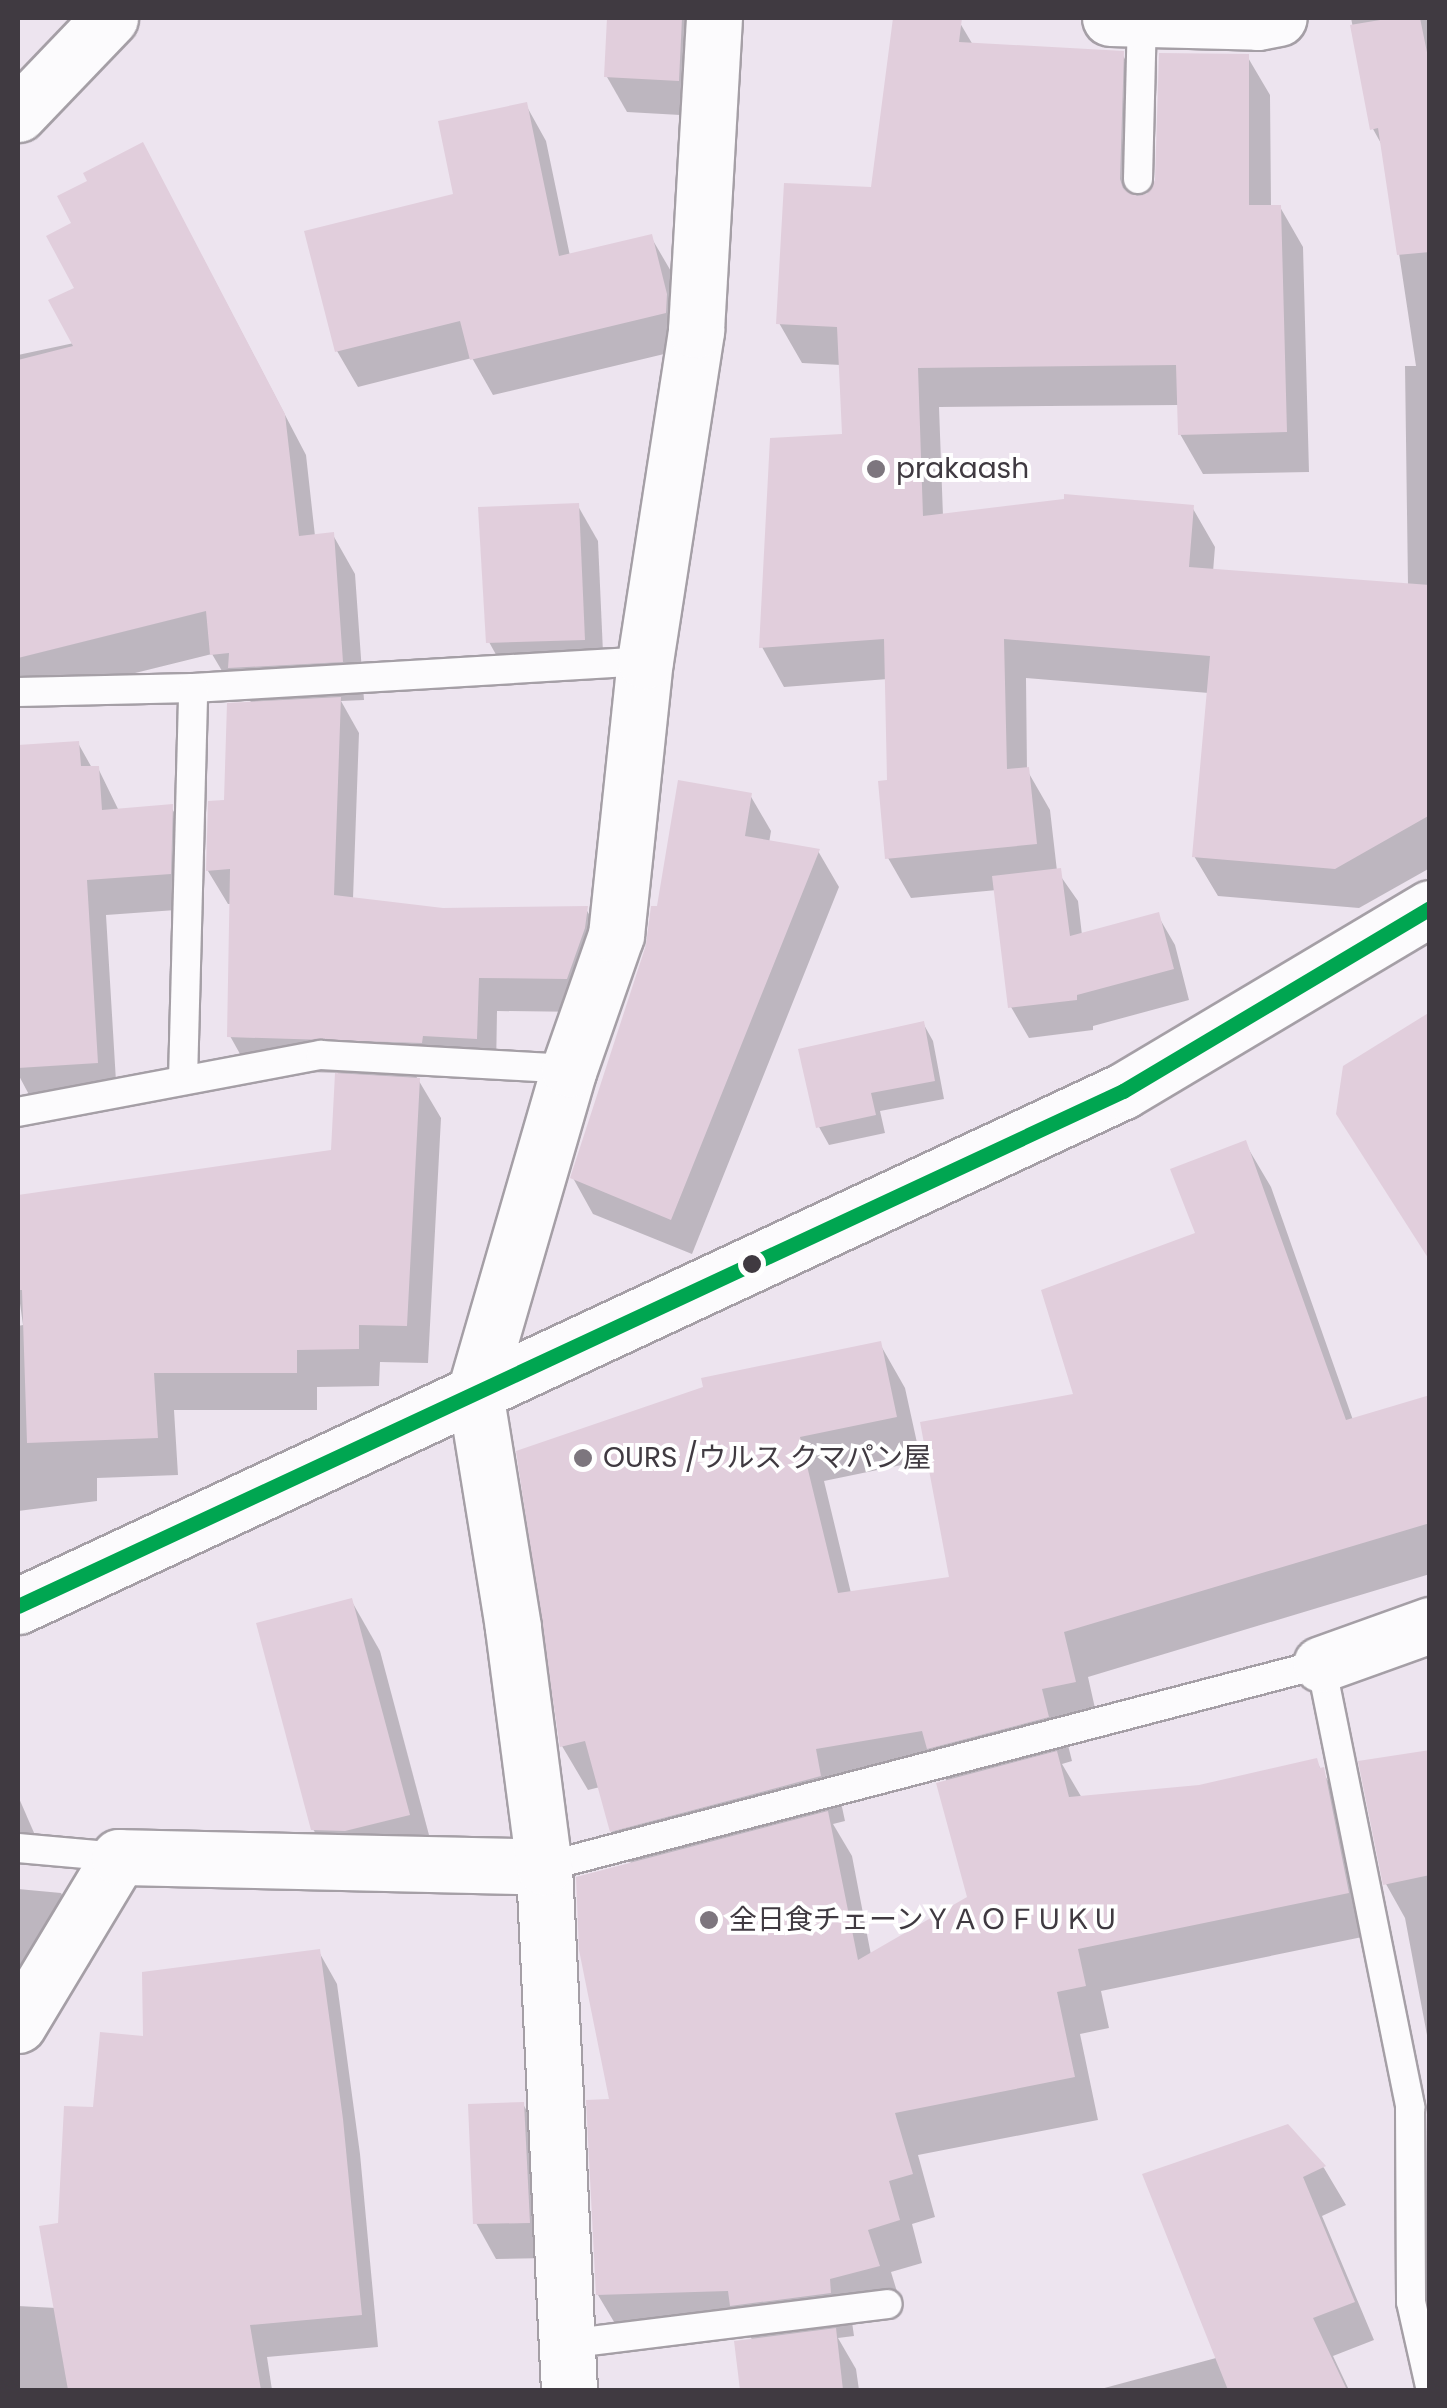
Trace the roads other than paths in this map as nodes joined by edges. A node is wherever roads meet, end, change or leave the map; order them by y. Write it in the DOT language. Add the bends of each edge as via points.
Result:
graph roads {
  1 [pos="110,18"];
  2 [pos="714,18"];
  3 [pos="1110,18"];
  4 [pos="1142,18"];
  5 [pos="1279,18"];
  6 [pos="18,114"];
  7 [pos="1138,179"];
  8 [pos="644,661"];
  9 [pos="192,688"];
  10 [pos="18,692"];
  11 [pos="1430,908"];
  12 [pos="570,1069"];
  13 [pos="183,1080"];
  14 [pos="18,1112"];
  15 [pos="475,1392"];
  16 [pos="18,1606"];
  17 [pos="1430,1625"];
  18 [pos="1321,1664"];
  19 [pos="18,1848"];
  20 [pos="119,1857"];
  21 [pos="544,1867"];
  22 [pos="18,2025"];
  23 [pos="888,2304"];
  24 [pos="568,2367"];
  25 [pos="1430,2386"];
  1 -- 6 [label="main road"];
  2 -- 8 [label="main road" via="696,330"];
  3 -- 4 [label="main road"];
  4 -- 5 [label="main road"];
  4 -- 7 [label="lane"];
  8 -- 9 [label="lane"];
  8 -- 12 [label="main road" via="616,935"];
  9 -- 10 [label="lane"];
  9 -- 13 [label="lane"];
  11 -- 15 [label="main road" via="1124,1091"];
  12 -- 13 [label="lane" via="321,1055"];
  12 -- 15 [label="main road"];
  13 -- 14 [label="lane"];
  15 -- 16 [label="main road"];
  15 -- 21 [label="main road"];
  17 -- 18 [label="main road"];
  18 -- 21 [label="lane"];
  18 -- 25 [label="lane" via="1410,2106 1411,2302"];
  19 -- 20 [label="lane"];
  20 -- 21 [label="main road"];
  20 -- 22 [label="main road"];
  21 -- 24 [label="main road"];
  23 -- 24 [label="lane"];
}
